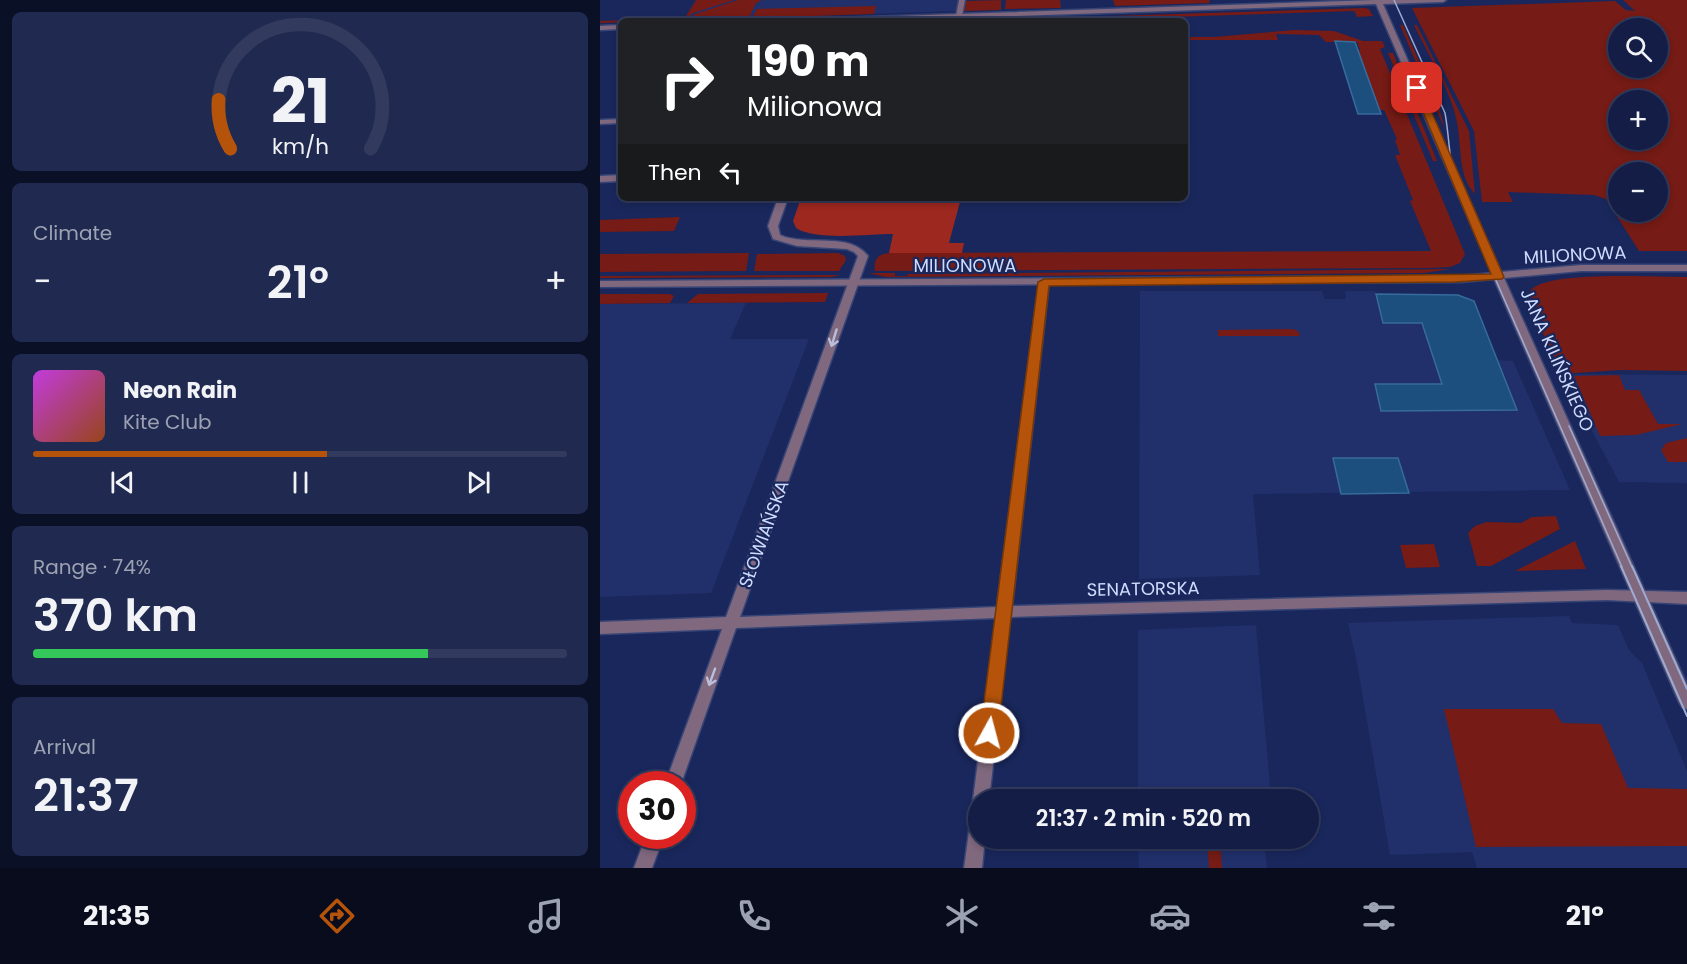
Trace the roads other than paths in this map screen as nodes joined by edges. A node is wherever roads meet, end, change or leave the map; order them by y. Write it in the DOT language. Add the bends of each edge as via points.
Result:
graph roads {
  1 [pos="962,0"];
  2 [pos="1443,0"];
  3 [pos="1379,1"];
  4 [pos="959,16"];
  5 [pos="898,18"];
  6 [pos="618,27"];
  7 [pos="600,28"];
  8 [pos="618,121"];
  9 [pos="600,122"];
  10 [pos="618,178"];
  11 [pos="600,179"];
  12 [pos="782,201"];
  13 [pos="1687,268"];
  14 [pos="1498,277"];
  15 [pos="1044,282"];
  16 [pos="854,283"];
  17 [pos="600,284"];
  18 [pos="1640,596"];
  19 [pos="1687,598"];
  20 [pos="1004,612"];
  21 [pos="733,622"];
  22 [pos="600,628"];
  23 [pos="1687,702"];
  24 [pos="678,771"];
  25 [pos="982,789"];
  26 [pos="650,849"];
  27 [pos="975,849"];
  28 [pos="643,868"];
  29 [pos="973,868"];
  1 -- 4 [label="street"];
  2 -- 3 [label="street"];
  3 -- 4 [label="street"];
  3 -- 14 [label="street, JANA KILIŃSKIEGO"];
  4 -- 5 [label="street"];
  6 -- 7 [label="street"];
  8 -- 9 [label="street"];
  10 -- 11 [label="street"];
  12 -- 16 [label="street" via="773,226 776,237 795,245 857,248 863,256"];
  13 -- 14 [label="street, MILIONOWA" via="1581,268"];
  14 -- 15 [label="street, MILIONOWA"];
  14 -- 18 [label="street, JANA KILIŃSKIEGO"];
  15 -- 16 [label="street, MILIONOWA"];
  15 -- 20 [label="street"];
  16 -- 17 [label="street, MILIONOWA"];
  16 -- 21 [label="street, SŁOWIAŃSKA, one-way"];
  18 -- 19 [label="street, SENATORSKA"];
  18 -- 20 [label="street, SENATORSKA"];
  18 -- 23 [label="street, JANA KILIŃSKIEGO"];
  20 -- 21 [label="street, SENATORSKA"];
  20 -- 25 [label="street"];
  21 -- 22 [label="street, SENATORSKA"];
  21 -- 24 [label="street, SŁOWIAŃSKA, one-way"];
  26 -- 28 [label="street"];
  27 -- 29 [label="street"];
}
